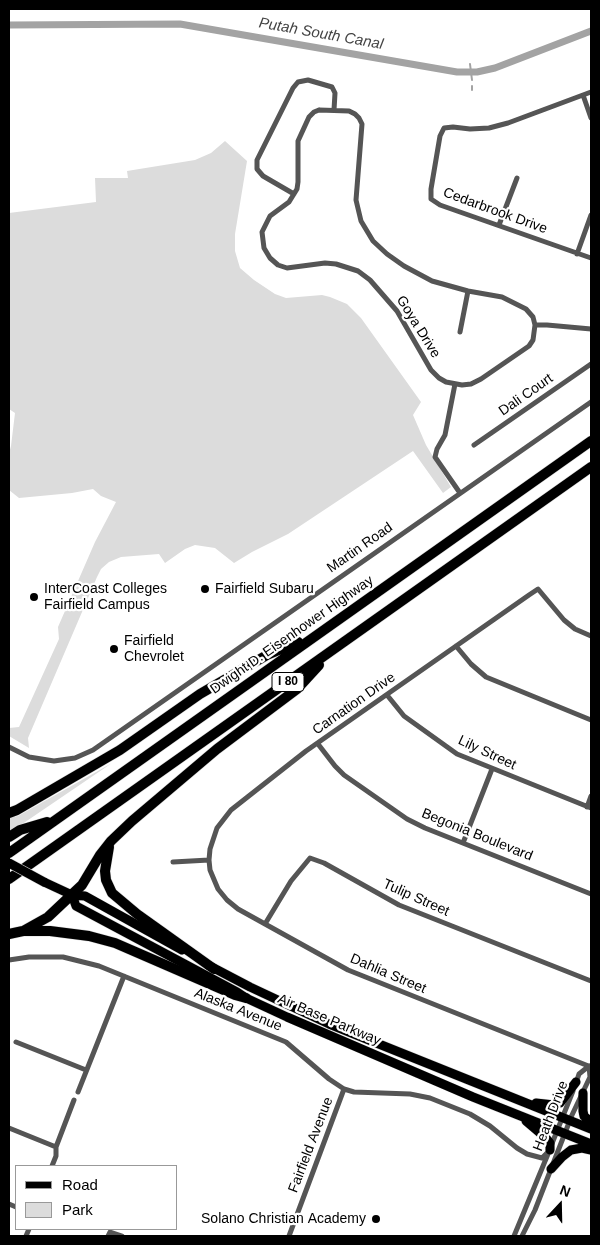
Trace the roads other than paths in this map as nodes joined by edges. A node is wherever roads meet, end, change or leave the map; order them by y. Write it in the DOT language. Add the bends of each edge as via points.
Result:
graph roads {
  1 [pos="591,92"];
  2 [pos="583,95"];
  3 [pos="334,110"];
  4 [pos="591,118"];
  5 [pos="517,178"];
  6 [pos="294,194"];
  7 [pos="591,215"];
  8 [pos="499,225"];
  9 [pos="578,254"];
  10 [pos="591,258"];
  11 [pos="468,291"];
  12 [pos="535,326"];
  13 [pos="591,329"];
  14 [pos="460,332"];
  15 [pos="591,364"];
  16 [pos="454,384"];
  17 [pos="591,402"];
  18 [pos="591,440"];
  19 [pos="474,445"];
  20 [pos="591,467"];
  21 [pos="460,493"];
  22 [pos="317,634"];
  23 [pos="591,636"];
  24 [pos="456,646"];
  25 [pos="332,650"];
  26 [pos="387,695"];
  27 [pos="591,720"];
  28 [pos="318,744"];
  29 [pos="9,747"];
  30 [pos="492,769"];
  31 [pos="591,796"];
  32 [pos="589,808"];
  33 [pos="9,813"];
  34 [pos="55,820"];
  35 [pos="9,837"];
  36 [pos="111,841"];
  37 [pos="463,843"];
  38 [pos="9,852"];
  39 [pos="209,860"];
  40 [pos="173,862"];
  41 [pos="9,863"];
  42 [pos="9,879"];
  43 [pos="591,894"];
  44 [pos="72,896"];
  45 [pos="265,924"];
  46 [pos="23,931"];
  47 [pos="9,934"];
  48 [pos="9,960"];
  49 [pos="214,968"];
  50 [pos="124,976"];
  51 [pos="591,981"];
  52 [pos="246,998"];
  53 [pos="16,1042"];
  54 [pos="590,1066"];
  55 [pos="86,1070"];
  56 [pos="576,1082"];
  57 [pos="344,1089"];
  58 [pos="78,1092"];
  59 [pos="583,1093"];
  60 [pos="74,1100"];
  61 [pos="526,1102"];
  62 [pos="520,1116"];
  63 [pos="566,1119"];
  64 [pos="591,1122"];
  65 [pos="9,1128"];
  66 [pos="591,1129"];
  67 [pos="561,1132"];
  68 [pos="591,1144"];
  69 [pos="56,1147"];
  70 [pos="550,1150"];
  71 [pos="591,1150"];
  72 [pos="52,1165"];
  73 [pos="551,1169"];
  74 [pos="109,1234"];
  75 [pos="122,1236"];
  76 [pos="289,1236"];
  77 [pos="514,1236"];
  78 [pos="522,1236"];
  1 -- 2 [label="street"];
  2 -- 4 [label="street"];
  2 -- 8 [label="street, Cedarbrook Drive" via="489,128 444,128 431,199"];
  3 -- 6 [label="street" via="314,112 300,135 298,182"];
  3 -- 6 [label="street" via="332,87 308,80 298,82 257,160 263,176"];
  3 -- 11 [label="street" via="349,111 360,118 362,124 356,200 361,221 373,241 417,274"];
  5 -- 8 [label="street"];
  6 -- 16 [label="street, Goya Drive" via="289,202 270,216 262,232 264,248 270,258 287,268 325,263 358,271 397,311 431,370 438,378"];
  7 -- 9 [label="street"];
  8 -- 9 [label="street, Cedarbrook Drive"];
  9 -- 10 [label="street, Cedarbrook Drive"];
  11 -- 12 [label="street" via="518,303 533,317"];
  11 -- 14 [label="street"];
  12 -- 13 [label="street" via="547,324"];
  12 -- 16 [label="street" via="533,340 523,351 481,380"];
  15 -- 19 [label="street, Dali Court"];
  16 -- 21 [label="street" via="445,435 435,457"];
  17 -- 21 [label="street, Martin Road"];
  18 -- 22 [label="highway, Dwight D. Eisenhower Highway / I 80"];
  20 -- 25 [label="highway, I 80"];
  21 -- 29 [label="street, Martin Road" via="93,750 75,758 54,761 29,757"];
  22 -- 33 [label="highway" via="267,655 200,694 120,750"];
  22 -- 34 [label="highway, Dwight D. Eisenhower Highway / I 80"];
  23 -- 24 [label="street, Carnation Drive" via="564,620 538,589"];
  24 -- 26 [label="street, Carnation Drive"];
  24 -- 27 [label="street" via="486,677"];
  25 -- 36 [label="highway" via="297,689 211,755"];
  25 -- 42 [label="highway, I 80"];
  26 -- 28 [label="street, Carnation Drive"];
  26 -- 30 [label="street, Lily Street" via="404,716 434,738 466,759"];
  28 -- 37 [label="street, Begonia Boulevard" via="344,775 407,819"];
  28 -- 39 [label="street, Carnation Drive" via="223,818 213,838"];
  30 -- 32 [label="street, Lily Street"];
  30 -- 37 [label="street"];
  31 -- 32 [label="street"];
  34 -- 35 [label="highway" via="20,830"];
  34 -- 38 [label="highway, Dwight D. Eisenhower Highway / I 80"];
  36 -- 44 [label="highway"];
  36 -- 49 [label="highway" via="104,871 112,893"];
  37 -- 43 [label="street, Begonia Boulevard"];
  39 -- 40 [label="street"];
  39 -- 45 [label="street, Dahlia Street" via="218,889 227,900"];
  41 -- 44 [label="main road, Air Base Parkway, bridge"];
  44 -- 46 [label="highway" via="48,917"];
  44 -- 49 [label="main road, Air Base Parkway" via="85,896"];
  44 -- 52 [label="main road, Air Base Parkway" via="76,906"];
  45 -- 51 [label="street, Tulip Street" via="291,881 310,858 399,905"];
  45 -- 54 [label="street, Dahlia Street" via="358,975"];
  46 -- 47 [label="highway"];
  46 -- 52 [label="highway" via="68,932 115,943"];
  48 -- 50 [label="street, Alaska Avenue" via="63,957 91,963"];
  49 -- 61 [label="main road, Air Base Parkway" via="329,1024"];
  50 -- 55 [label="street"];
  50 -- 57 [label="street, Alaska Avenue" via="286,1042"];
  52 -- 62 [label="main road, Air Base Parkway"];
  53 -- 55 [label="street"];
  54 -- 56 [label="street, Heath Drive" via="579,1074"];
  54 -- 59 [label="street, Heath Drive" via="590,1077"];
  55 -- 58 [label="street"];
  56 -- 61 [label="main road" via="560,1103"];
  56 -- 63 [label="street, Heath Drive"];
  57 -- 70 [label="street, Alaska Avenue" via="421,1096 470,1114 527,1154 542,1158"];
  57 -- 76 [label="street, Fairfield Avenue"];
  59 -- 63 [label="street, Heath Drive"];
  59 -- 64 [label="main road" via="582,1111"];
  60 -- 69 [label="street"];
  61 -- 63 [label="main road, Air Base Parkway"];
  62 -- 67 [label="main road, Air Base Parkway"];
  62 -- 70 [label="main road" via="546,1138"];
  63 -- 66 [label="main road, Air Base Parkway"];
  63 -- 67 [label="street, Heath Drive"];
  63 -- 67 [label="street, Heath Drive"];
  65 -- 69 [label="street"];
  67 -- 68 [label="main road, Air Base Parkway"];
  67 -- 70 [label="street, Heath Drive"];
  67 -- 73 [label="street, Heath Drive"];
  69 -- 72 [label="street"];
  70 -- 77 [label="street, Heath Drive"];
  71 -- 73 [label="main road" via="571,1150"];
  73 -- 78 [label="street, Heath Drive"];
  74 -- 75 [label="street"];
}
